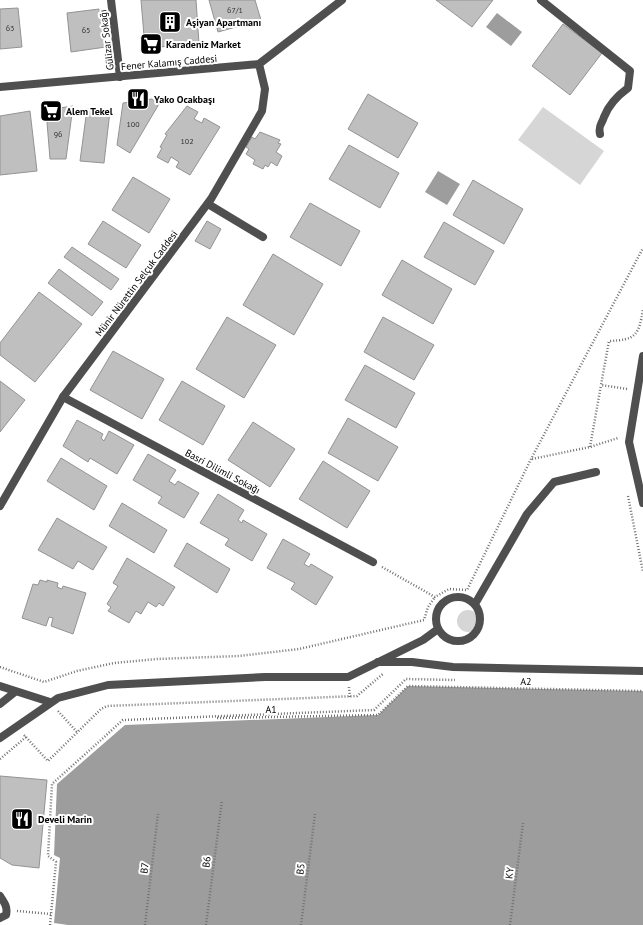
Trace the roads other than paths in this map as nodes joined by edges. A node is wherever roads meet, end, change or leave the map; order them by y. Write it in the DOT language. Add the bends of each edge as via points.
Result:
graph roads {
  1 [pos="111,0"];
  2 [pos="342,0"];
  3 [pos="541,0"];
  4 [pos="259,64"];
  5 [pos="120,77"];
  6 [pos="0,87"];
  7 [pos="600,134"];
  8 [pos="208,204"];
  9 [pos="262,237"];
  10 [pos="643,356"];
  11 [pos="63,397"];
  12 [pos="596,472"];
  13 [pos="643,503"];
  14 [pos="0,506"];
  15 [pos="373,562"];
  16 [pos="475,604"];
  17 [pos="438,629"];
  18 [pos="378,662"];
  19 [pos="643,671"];
  20 [pos="0,686"];
  21 [pos="15,692"];
  22 [pos="50,702"];
  23 [pos="0,704"];
  24 [pos="0,738"];
  25 [pos="0,896"];
  26 [pos="0,918"];
  1 -- 5 [label="street, Gülizar Sokağı"];
  2 -- 4 [label="street"];
  3 -- 7 [label="street" via="630,71 628,88 616,97 606,110 598,128"];
  4 -- 5 [label="street, Fener Kalamış Caddesi"];
  4 -- 8 [label="street, Münir Nürettin Selçuk Caddesi" via="265,89 262,110"];
  5 -- 6 [label="street, Fener Kalamış Caddesi"];
  8 -- 9 [label="street"];
  8 -- 11 [label="street, Münir Nürettin Selçuk Caddesi"];
  10 -- 13 [label="street" via="629,442"];
  11 -- 14 [label="street, Münir Nürettin Selçuk Caddesi"];
  11 -- 15 [label="street, Basri Dilimli Sokağı"];
  12 -- 16 [label="street" via="554,482 527,514"];
  16 -- 17 [label="street" via="463,598 449,599 439,608 436,615"];
  16 -- 17 [label="street" via="479,610 480,625 472,637 451,640"];
  17 -- 18 [label="street" via="423,640"];
  18 -- 19 [label="street" via="453,667"];
  18 -- 22 [label="street" via="348,677 265,677 108,685"];
  20 -- 21 [label="street"];
  21 -- 22 [label="street"];
  21 -- 23 [label="street"];
  22 -- 24 [label="street"];
  25 -- 26 [label="street" via="7,910 6,915"];
}
